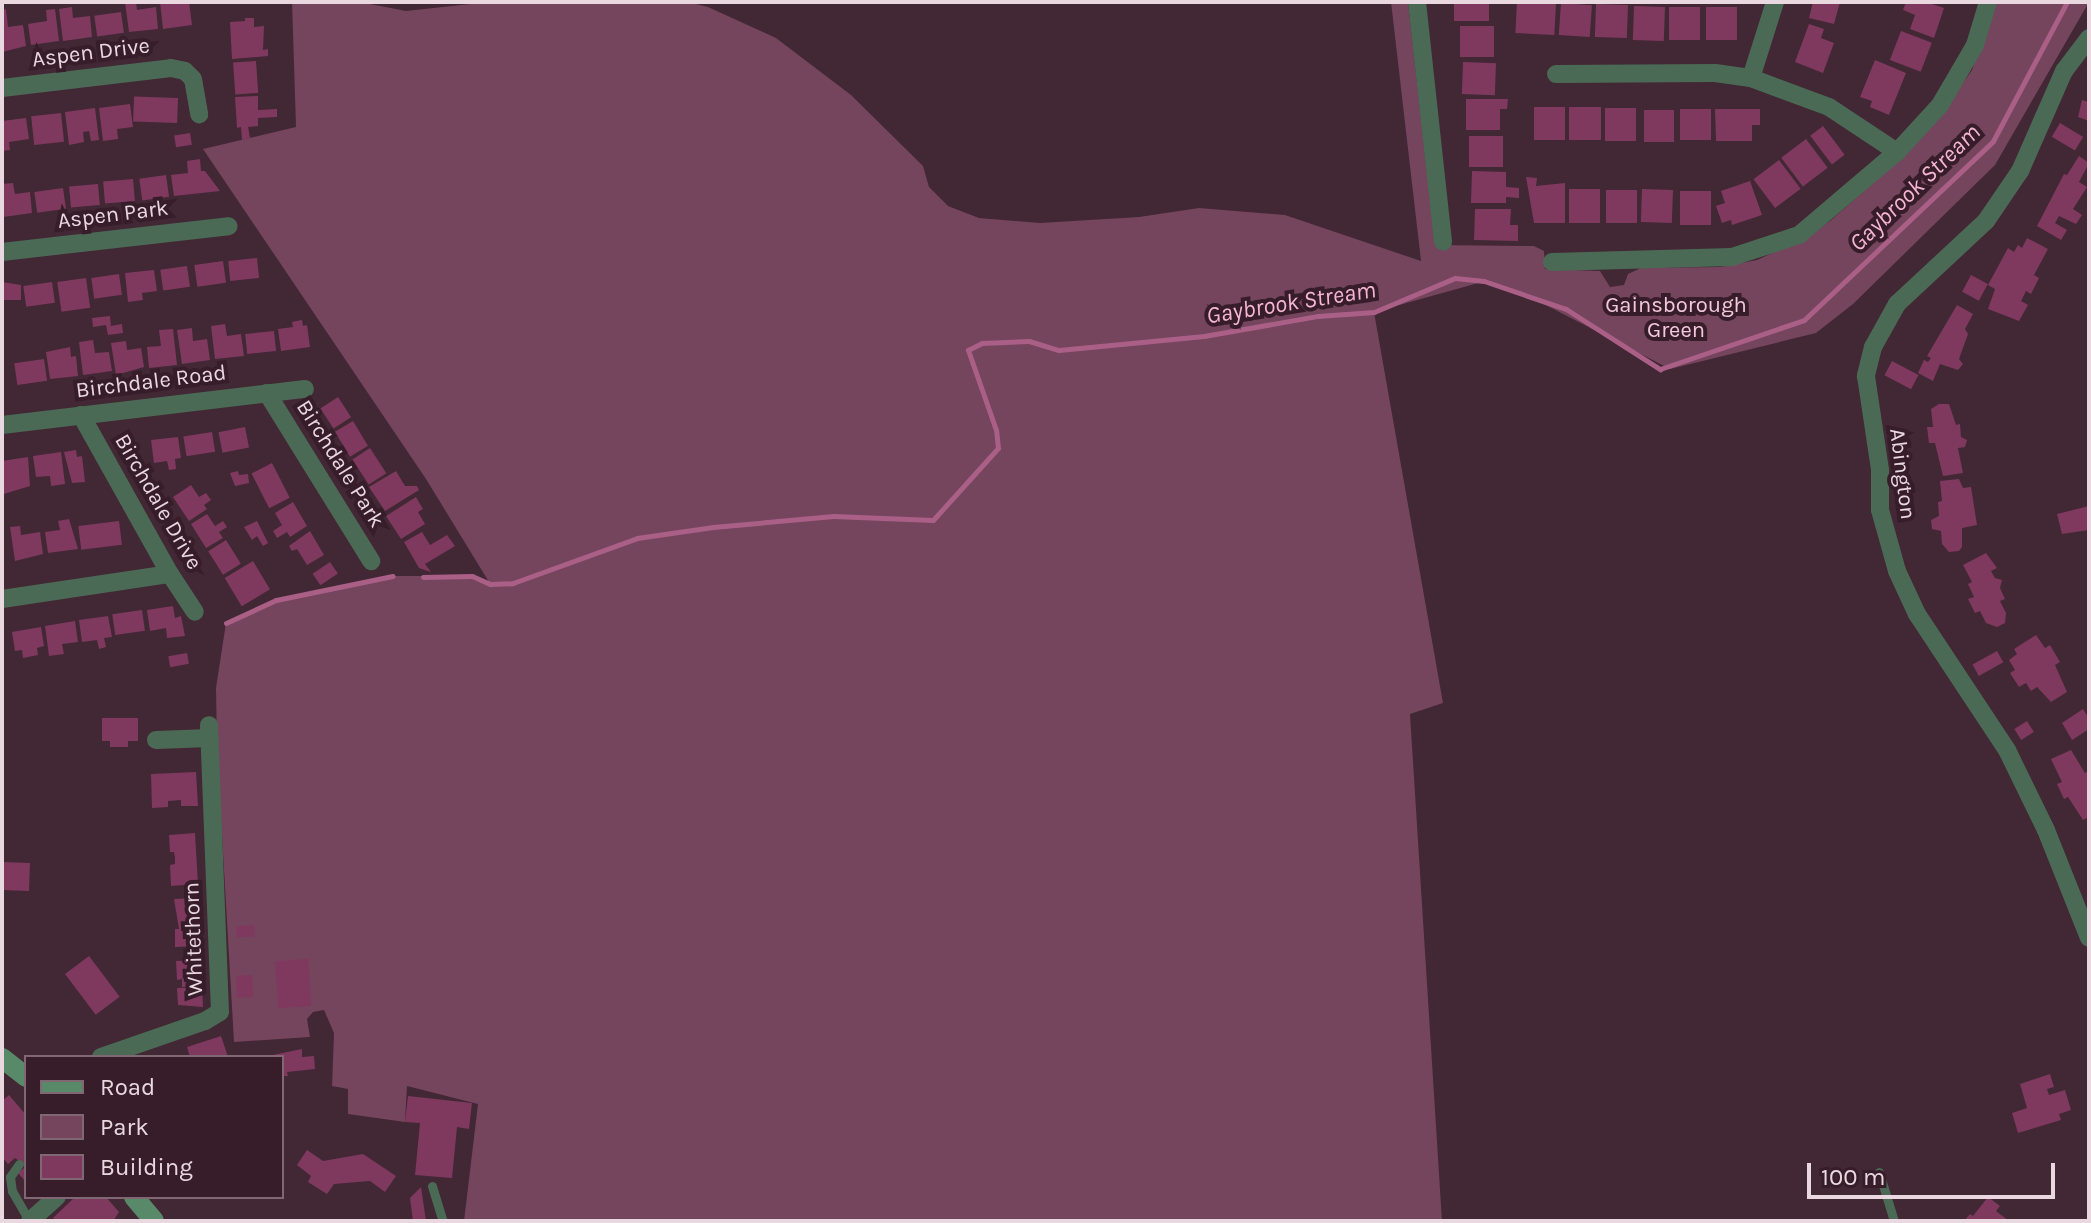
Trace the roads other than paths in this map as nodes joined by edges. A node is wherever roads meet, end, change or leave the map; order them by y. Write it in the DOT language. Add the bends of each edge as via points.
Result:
graph roads {
  1 [pos="1417,2"];
  2 [pos="1775,2"];
  3 [pos="1988,2"];
  4 [pos="2089,38"];
  5 [pos="1556,74"];
  6 [pos="1751,78"];
  7 [pos="2,88"];
  8 [pos="199,114"];
  9 [pos="1897,152"];
  10 [pos="229,226"];
  11 [pos="1443,242"];
  12 [pos="2,252"];
  13 [pos="1552,262"];
  14 [pos="305,389"];
  15 [pos="267,393"];
  16 [pos="81,415"];
  17 [pos="2,425"];
  18 [pos="371,561"];
  19 [pos="170,574"];
  20 [pos="2,599"];
  21 [pos="195,612"];
  22 [pos="156,740"];
  23 [pos="2089,938"];
  24 [pos="107,1055"];
  25 [pos="2,1058"];
  26 [pos="24,1075"];
  27 [pos="19,1164"];
  28 [pos="1879,1172"];
  29 [pos="432,1186"];
  30 [pos="55,1199"];
  31 [pos="136,1199"];
  32 [pos="30,1221"];
  33 [pos="154,1221"];
  34 [pos="443,1221"];
  35 [pos="1894,1221"];
  1 -- 11 [label="street"];
  2 -- 6 [label="street"];
  3 -- 9 [label="street" via="1975,45 1940,105"];
  4 -- 23 [label="street, Abington" via="2064,71 2020,171 1986,221 1897,304 1873,347 1866,376 1880,470 1880,510 1897,571 1917,614 2007,750"];
  5 -- 6 [label="street" via="1715,73"];
  6 -- 9 [label="street" via="1829,107"];
  7 -- 8 [label="street, Aspen Drive" via="171,68 193,79"];
  9 -- 13 [label="street" via="1799,235 1768,248 1732,257"];
  10 -- 12 [label="street, Aspen Park"];
  14 -- 15 [label="street, Birchdale Road"];
  15 -- 16 [label="street, Birchdale Road"];
  15 -- 18 [label="street, Birchdale Park"];
  16 -- 17 [label="street, Birchdale Road"];
  16 -- 19 [label="street, Birchdale Drive"];
  19 -- 20 [label="street"];
  19 -- 21 [label="street, Birchdale Drive"];
  22 -- 24 [label="street, Whitethorn" via="210,732 220,1012"];
  25 -- 26 [label="street"];
  27 -- 32 [label="lane" via="10,1177 12,1191"];
  28 -- 35 [label="lane"];
  29 -- 34 [label="lane"];
  30 -- 32 [label="street"];
  31 -- 33 [label="street"];
}
